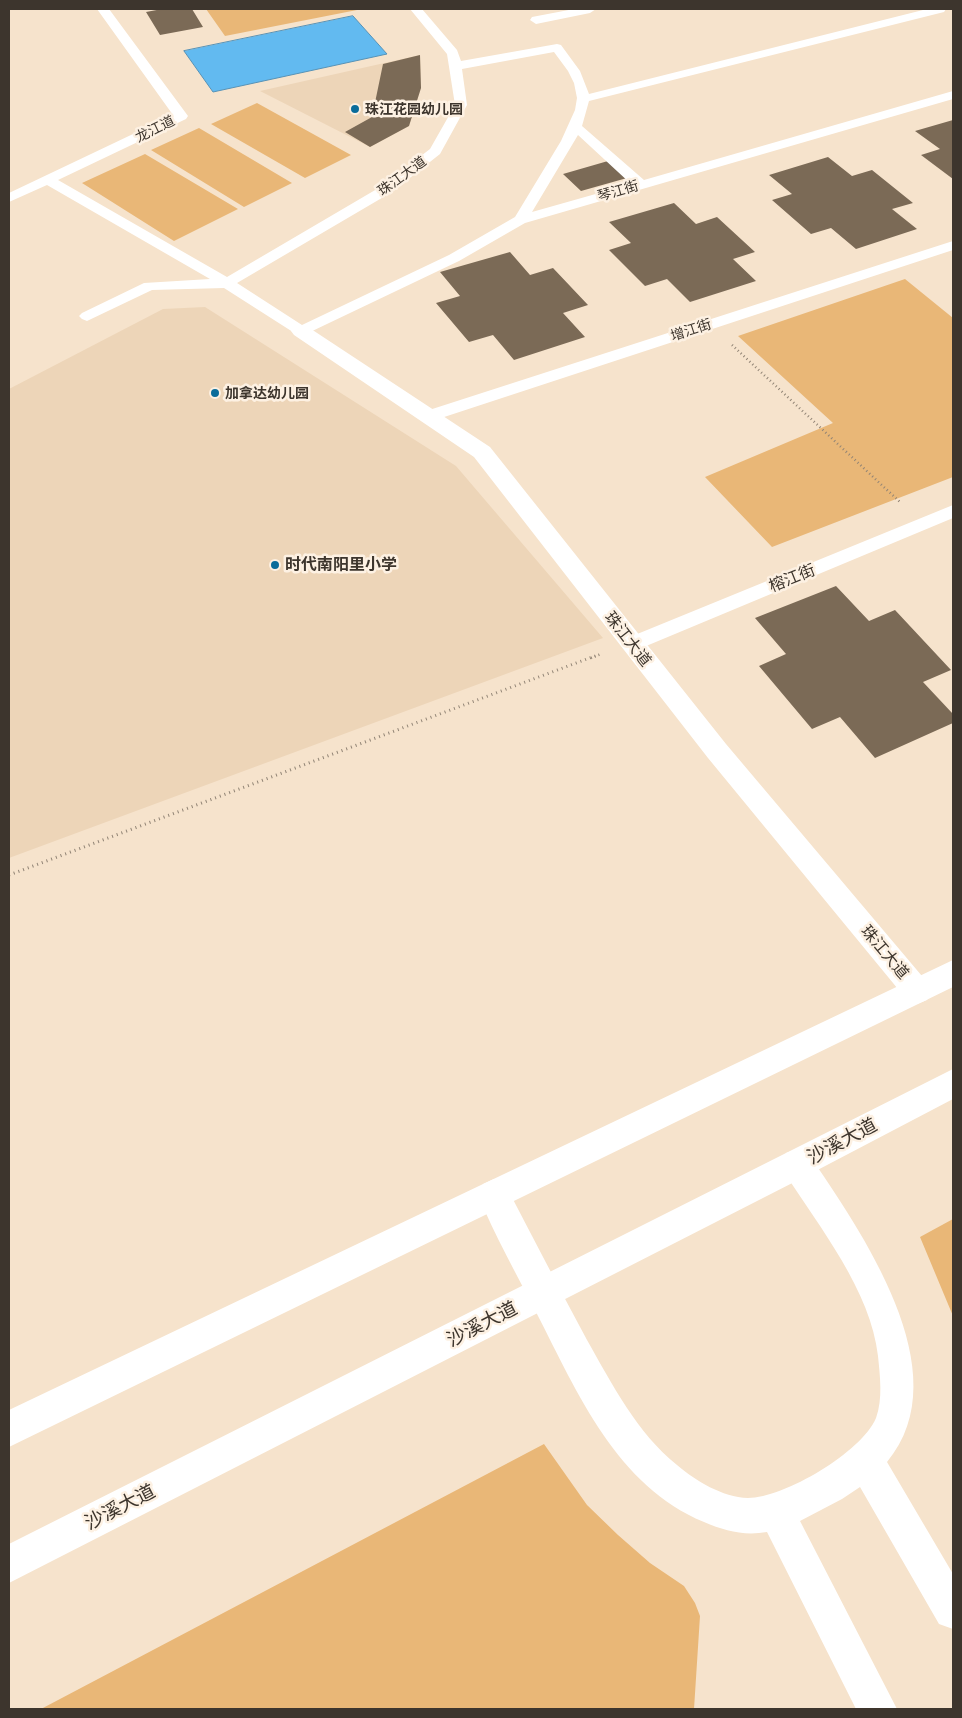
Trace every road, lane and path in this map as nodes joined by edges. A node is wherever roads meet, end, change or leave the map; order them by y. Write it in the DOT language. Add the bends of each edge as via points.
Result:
graph roads {
  1 [pos="103,9"];
  2 [pos="416,9"];
  3 [pos="526,9"];
  4 [pos="590,9"];
  5 [pos="940,9"];
  6 [pos="536,20"];
  7 [pos="557,48"];
  8 [pos="455,66"];
  9 [pos="953,95"];
  10 [pos="583,100"];
  11 [pos="576,127"];
  12 [pos="48,180"];
  13 [pos="641,185"];
  14 [pos="9,198"];
  15 [pos="520,220"];
  16 [pos="953,245"];
  17 [pos="227,283"];
  18 [pos="87,316"];
  19 [pos="710,324"];
  20 [pos="301,331"];
  21 [pos="429,416"];
  22 [pos="953,511"];
  23 [pos="924,524"];
  24 [pos="632,644"];
  25 [pos="9,875"];
  26 [pos="953,973"];
  27 [pos="917,991"];
  28 [pos="953,1083"];
  29 [pos="797,1164"];
  30 [pos="494,1195"];
  31 [pos="544,1293"];
  32 [pos="9,1428"];
  33 [pos="865,1460"];
  34 [pos="776,1512"];
  35 [pos="9,1564"];
  36 [pos="953,1610"];
  37 [pos="877,1709"];
  1 -- 12 [label="lane, 龙江道" via="181,116"];
  2 -- 8 [label="lane, 珠江大道" via="453,53"];
  3 -- 6 [label="lane"];
  4 -- 6 [label="lane"];
  5 -- 10 [label="lane"];
  6 -- 7 [label="lane"];
  7 -- 8 [label="lane"];
  7 -- 10 [label="lane" via="576,72"];
  8 -- 17 [label="lane, 珠江大道" via="461,105 435,151 387,189"];
  9 -- 13 [label="lane, 琴江街"];
  10 -- 11 [label="lane"];
  11 -- 13 [label="lane"];
  11 -- 15 [label="lane"];
  12 -- 14 [label="lane, 龙江道"];
  12 -- 17 [label="lane"];
  13 -- 15 [label="lane, 琴江街"];
  15 -- 20 [label="lane, 琴江街" via="454,258"];
  16 -- 19 [label="lane, 增江街"];
  17 -- 18 [label="lane" via="150,286"];
  17 -- 20 [label="lane"];
  19 -- 21 [label="lane, 增江街"];
  19 -- 23 [label="path"];
  20 -- 21 [label="street, 珠江大道"];
  21 -- 24 [label="street, 珠江大道" via="482,452"];
  22 -- 23 [label="lane, 榕江街"];
  23 -- 24 [label="lane, 榕江街"];
  24 -- 25 [label="path"];
  24 -- 27 [label="street, 珠江大道"];
  26 -- 27 [label="street"];
  27 -- 30 [label="street"];
  28 -- 29 [label="street, 沙溪大道"];
  29 -- 31 [label="street, 沙溪大道"];
  29 -- 33 [label="street" via="867,1273 885,1314 898,1363 898,1402 890,1426"];
  30 -- 31 [label="street"];
  30 -- 32 [label="street"];
  31 -- 34 [label="street" via="595,1387 649,1465 680,1491 712,1507 747,1516"];
  31 -- 35 [label="street, 沙溪大道"];
  33 -- 34 [label="street" via="831,1486"];
  33 -- 36 [label="street"];
  34 -- 37 [label="street"];
}
